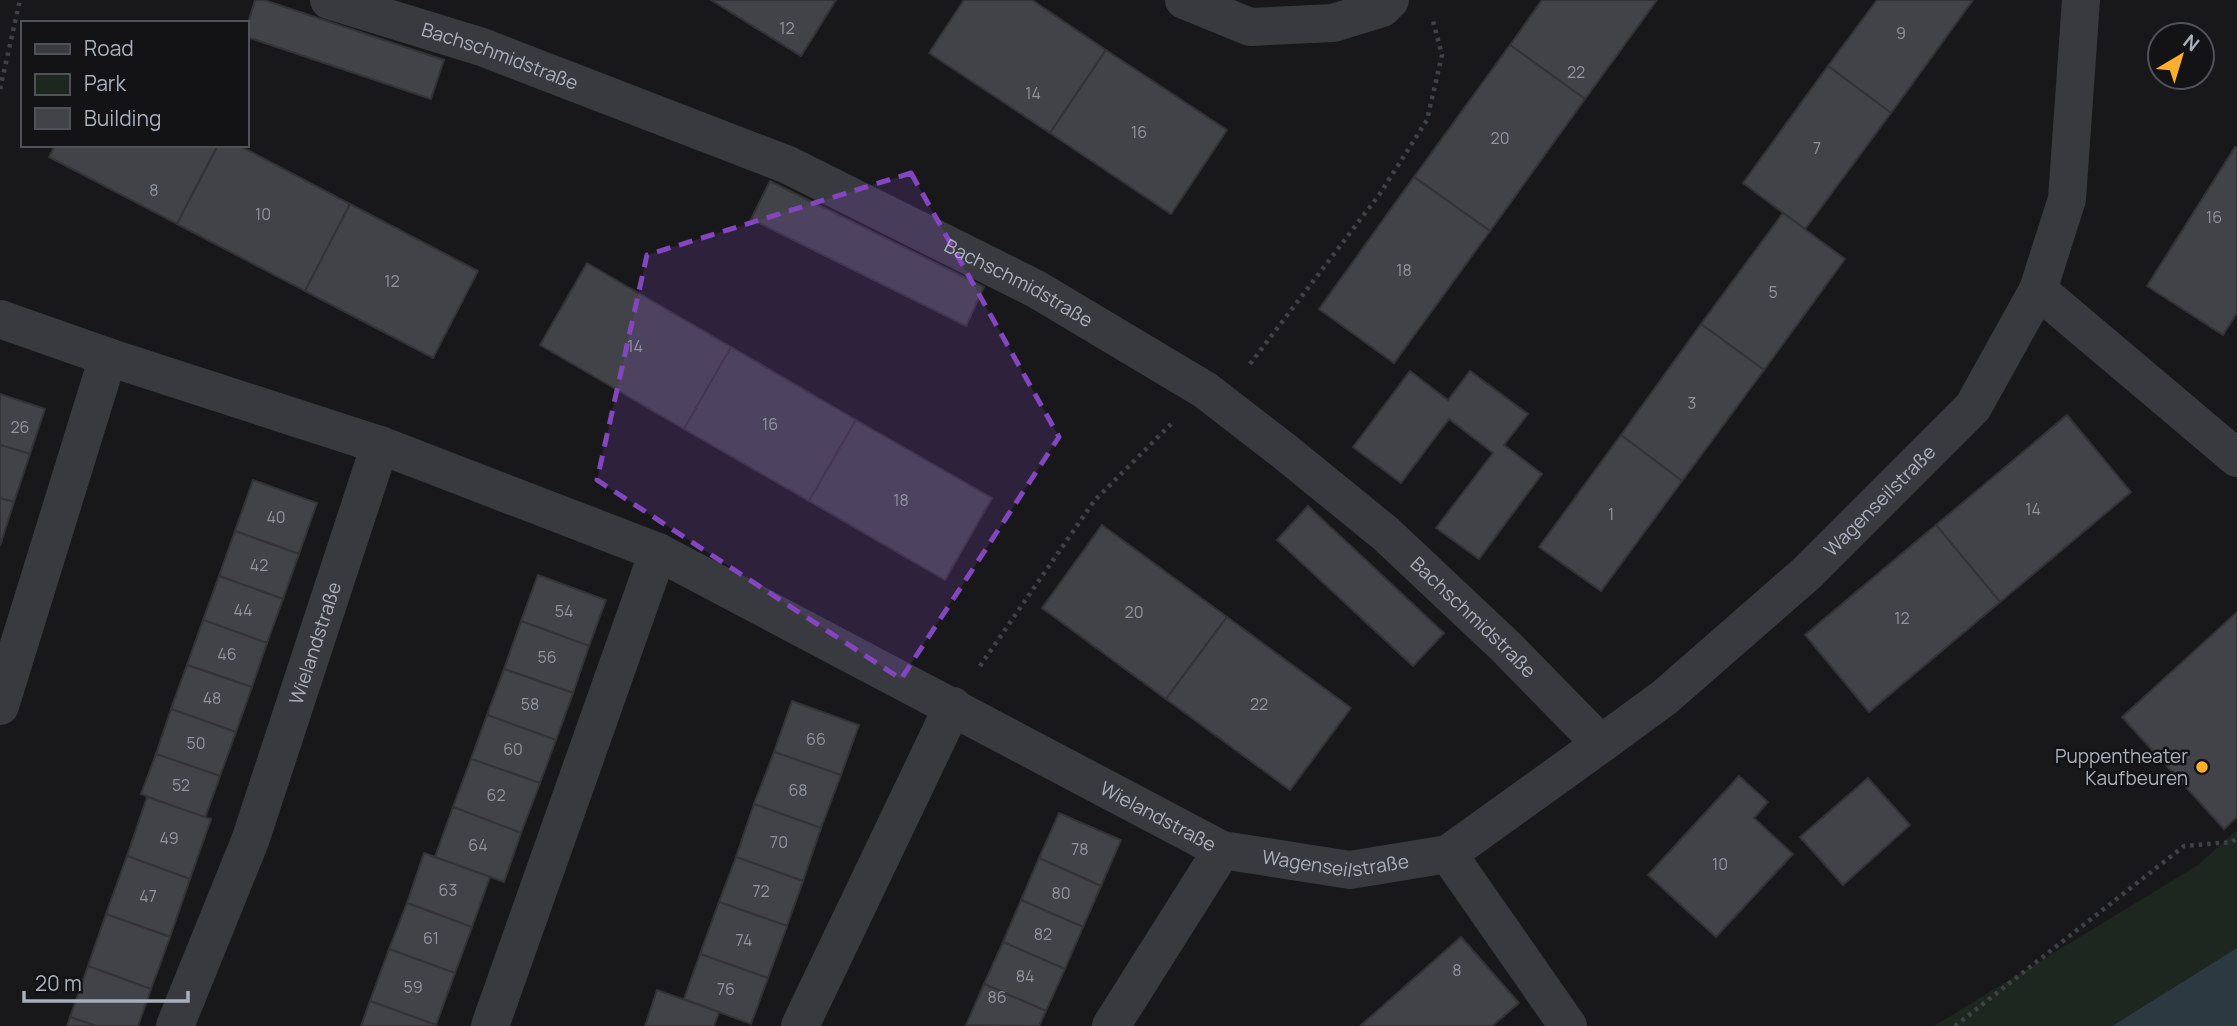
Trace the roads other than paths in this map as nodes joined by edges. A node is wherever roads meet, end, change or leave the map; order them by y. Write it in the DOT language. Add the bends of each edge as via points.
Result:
graph roads {
  1 [pos="329,0"];
  2 [pos="1184,0"];
  3 [pos="1390,0"];
  4 [pos="2081,0"];
  5 [pos="2038,290"];
  6 [pos="0,319"];
  7 [pos="108,357"];
  8 [pos="380,444"];
  9 [pos="2237,458"];
  10 [pos="658,552"];
  11 [pos="0,706"];
  12 [pos="953,706"];
  13 [pos="1601,744"];
  14 [pos="1222,850"];
  15 [pos="1448,854"];
  16 [pos="1115,1024"];
  17 [pos="175,1026"];
  18 [pos="490,1026"];
  19 [pos="800,1026"];
  20 [pos="1567,1026"];
  1 -- 13 [label="street, Bachschmidstraße" via="482,47 788,165 1047,296 1205,390 1284,451 1386,534"];
  2 -- 3 [label="street" via="1250,27 1333,23 1382,8"];
  4 -- 5 [label="street, Wagenseilstraße" via="2067,199"];
  5 -- 9 [label="street"];
  5 -- 13 [label="street, Wagenseilstraße" via="1973,407 1807,573 1665,697"];
  6 -- 7 [label="street, Wielandstraße"];
  7 -- 8 [label="street, Wielandstraße"];
  7 -- 11 [label="street"];
  8 -- 10 [label="street, Wielandstraße"];
  8 -- 17 [label="street, Wielandstraße" via="250,841"];
  10 -- 12 [label="street, Wielandstraße"];
  10 -- 18 [label="street"];
  12 -- 14 [label="street, Wielandstraße"];
  12 -- 19 [label="street"];
  13 -- 15 [label="street, Wagenseilstraße"];
  14 -- 15 [label="street, Wagenseilstraße" via="1350,870"];
  14 -- 16 [label="street, Wielandstraße"];
  15 -- 20 [label="street"];
}
